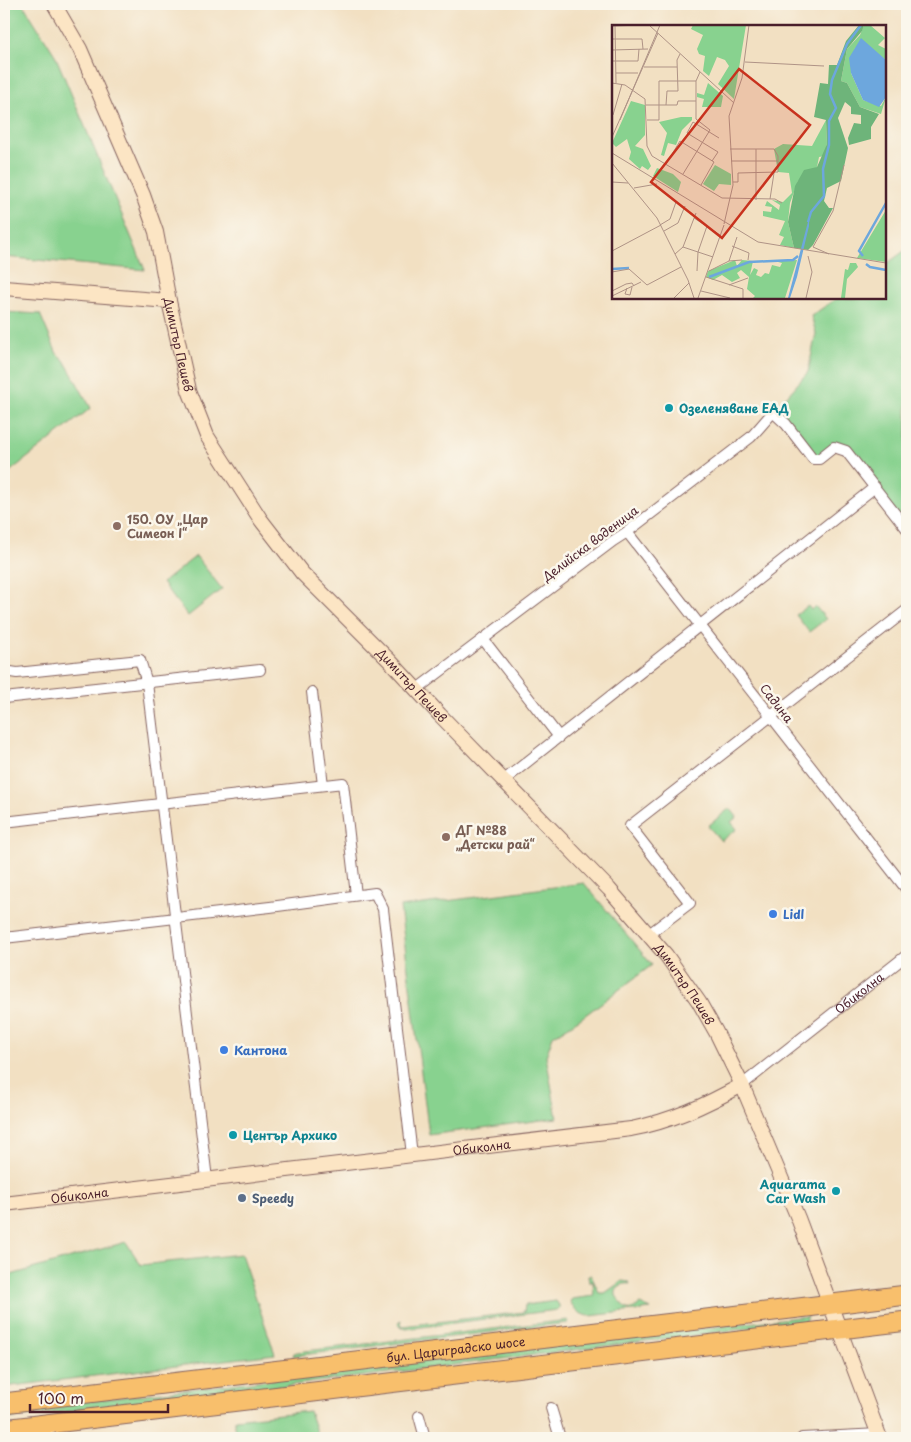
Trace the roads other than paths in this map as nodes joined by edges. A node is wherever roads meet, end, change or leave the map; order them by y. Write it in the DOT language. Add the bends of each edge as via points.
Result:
graph roads {
  1 [pos="54,4"];
  2 [pos="4,288"];
  3 [pos="169,301"];
  4 [pos="875,487"];
  5 [pos="907,529"];
  6 [pos="627,532"];
  7 [pos="907,610"];
  8 [pos="700,625"];
  9 [pos="482,639"];
  10 [pos="260,670"];
  11 [pos="4,671"];
  12 [pos="147,683"];
  13 [pos="417,689"];
  14 [pos="312,692"];
  15 [pos="4,698"];
  16 [pos="771,716"];
  17 [pos="559,737"];
  18 [pos="503,781"];
  19 [pos="323,785"];
  20 [pos="161,804"];
  21 [pos="4,822"];
  22 [pos="907,890"];
  23 [pos="356,895"];
  24 [pos="175,918"];
  25 [pos="649,934"];
  26 [pos="4,938"];
  27 [pos="907,955"];
  28 [pos="742,1085"];
  29 [pos="412,1155"];
  30 [pos="207,1179"];
  31 [pos="4,1203"];
  32 [pos="907,1295"];
  33 [pos="830,1304"];
  34 [pos="907,1321"];
  35 [pos="840,1329"];
  36 [pos="4,1403"];
  37 [pos="551,1408"];
  38 [pos="419,1416"];
  39 [pos="60,1422"];
  40 [pos="4,1429"];
  41 [pos="880,1436"];
  42 [pos="37,1438"];
  43 [pos="425,1438"];
  44 [pos="560,1438"];
  45 [pos="802,1438"];
  1 -- 3 [label="main road, Димитър Пешев" via="80,49 143,196 156,232"];
  2 -- 3 [label="main road"];
  3 -- 13 [label="main road, Димитър Пешев" via="188,390 207,436 262,520 302,573"];
  4 -- 5 [label="street"];
  4 -- 6 [label="street, Делийска воденица" via="846,451 834,447 819,459 813,458 773,412 751,436"];
  4 -- 8 [label="street"];
  6 -- 8 [label="street, Садина"];
  6 -- 9 [label="street, Делийска воденица"];
  7 -- 16 [label="street"];
  8 -- 16 [label="street, Садина"];
  8 -- 17 [label="street"];
  9 -- 13 [label="street, Делийска воденица"];
  9 -- 17 [label="street"];
  10 -- 12 [label="street"];
  11 -- 12 [label="street" via="17,673 140,660"];
  12 -- 15 [label="street"];
  12 -- 20 [label="street"];
  13 -- 18 [label="main road, Димитър Пешев"];
  14 -- 19 [label="street"];
  16 -- 22 [label="street, Садина"];
  16 -- 25 [label="street" via="630,826 690,903"];
  17 -- 18 [label="street"];
  18 -- 25 [label="main road, Димитър Пешев"];
  19 -- 20 [label="street"];
  19 -- 23 [label="street" via="343,783"];
  20 -- 21 [label="street"];
  20 -- 24 [label="street"];
  23 -- 24 [label="street"];
  23 -- 29 [label="street" via="375,893 383,909"];
  24 -- 26 [label="street"];
  24 -- 30 [label="street"];
  25 -- 28 [label="main road, Димитър Пешев" via="699,1002"];
  27 -- 28 [label="street, Обиколна"];
  28 -- 29 [label="main road, Обиколна" via="697,1109 645,1126"];
  28 -- 33 [label="main road, Димитър Пешев"];
  29 -- 30 [label="main road, Обиколна"];
  30 -- 31 [label="main road, Обиколна"];
  32 -- 33 [label="highway, бул. Цариградско шосе"];
  33 -- 35 [label="main road, Димитър Пешев"];
  33 -- 36 [label="highway, бул. Цариградско шосе"];
  34 -- 35 [label="highway, бул. Цариградско шосе"];
  35 -- 39 [label="highway, бул. Цариградско шосе"];
  35 -- 41 [label="main road, Димитър Пешев"];
  37 -- 44 [label="street"];
  38 -- 43 [label="street"];
  39 -- 40 [label="highway, бул. Цариградско шосе"];
  39 -- 42 [label="street"];
  41 -- 45 [label="street"];
}
